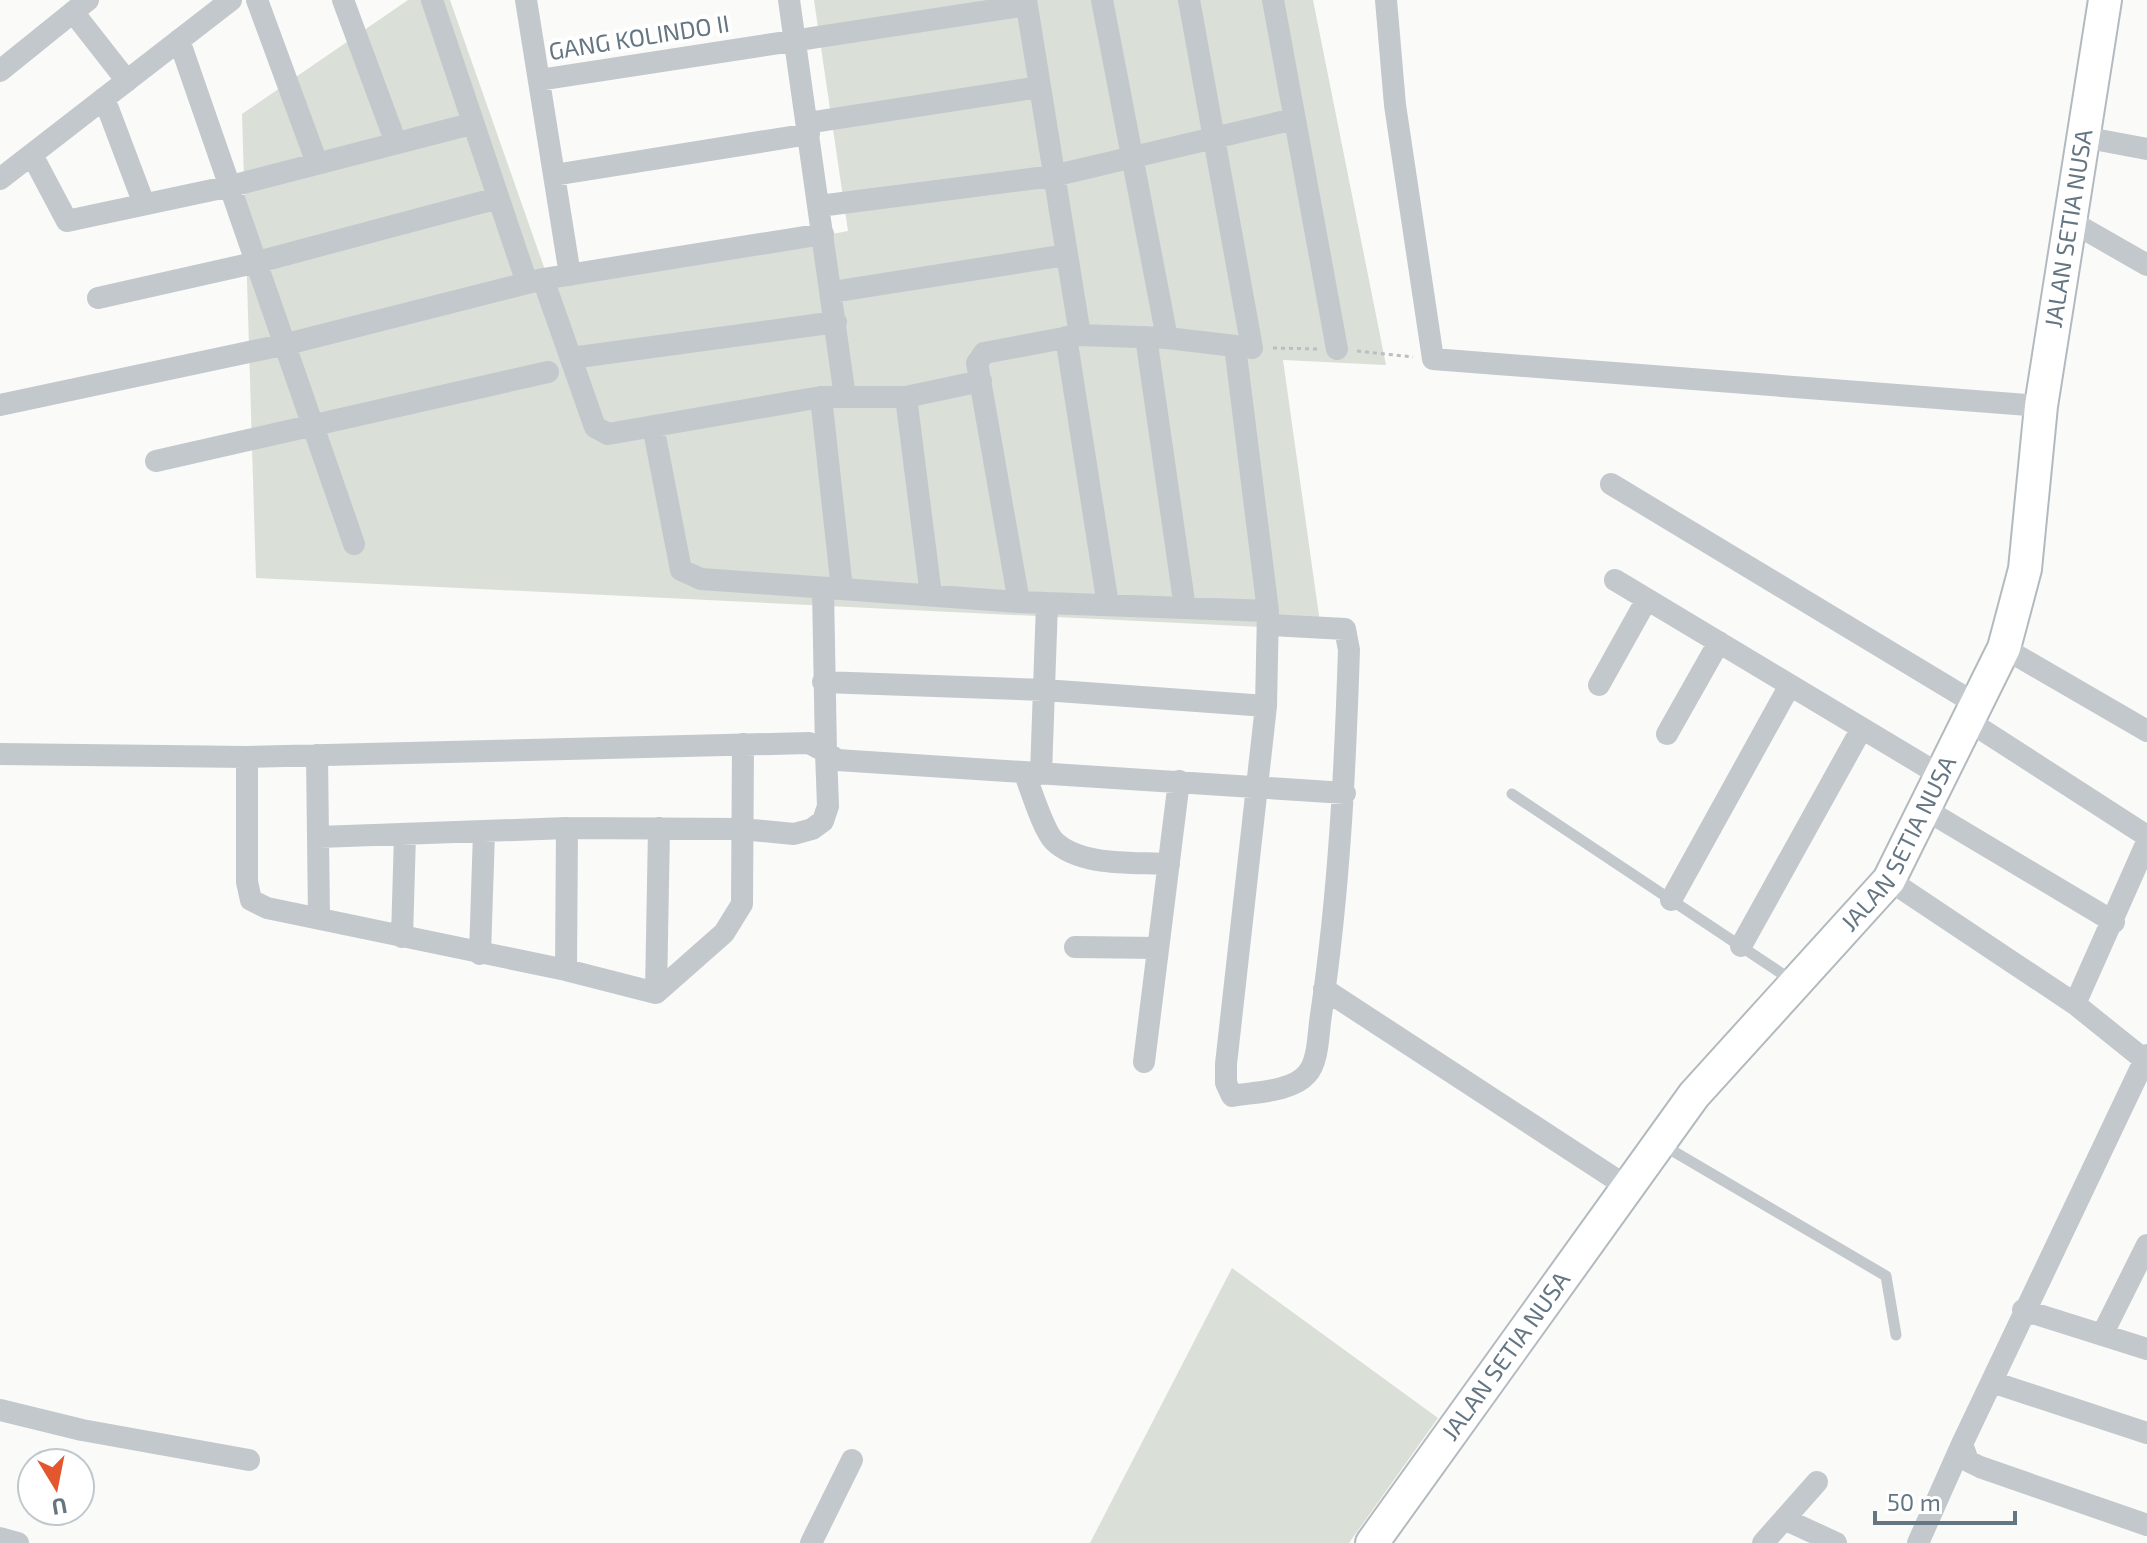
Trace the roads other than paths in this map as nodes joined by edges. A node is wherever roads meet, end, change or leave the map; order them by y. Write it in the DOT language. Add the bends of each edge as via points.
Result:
graph roads {
  1 [pos="231,0"];
  2 [pos="257,0"];
  3 [pos="343,0"];
  4 [pos="432,0"];
  5 [pos="526,0"];
  6 [pos="789,0"];
  7 [pos="1102,0"];
  8 [pos="1189,0"];
  9 [pos="1273,0"];
  10 [pos="1386,0"];
  11 [pos="2105,0"];
  12 [pos="1026,2"];
  13 [pos="80,6"];
  14 [pos="179,40"];
  15 [pos="795,41"];
  16 [pos="0,71"];
  17 [pos="539,80"];
  18 [pos="127,81"];
  19 [pos="1040,87"];
  20 [pos="104,98"];
  21 [pos="1294,119"];
  22 [pos="471,124"];
  23 [pos="808,129"];
  24 [pos="2083,137"];
  25 [pos="1214,140"];
  26 [pos="396,143"];
  27 [pos="2147,149"];
  28 [pos="32,155"];
  29 [pos="1132,158"];
  30 [pos="317,163"];
  31 [pos="554,175"];
  32 [pos="1053,176"];
  33 [pos="0,179"];
  34 [pos="231,186"];
  35 [pos="498,198"];
  36 [pos="144,204"];
  37 [pos="819,206"];
  38 [pos="2072,222"];
  39 [pos="823,234"];
  40 [pos="1066,255"];
  41 [pos="258,262"];
  42 [pos="2147,265"];
  43 [pos="570,275"];
  44 [pos="535,281"];
  45 [pos="832,292"];
  46 [pos="98,298"];
  47 [pos="836,322"];
  48 [pos="1073,336"];
  49 [pos="1156,337"];
  50 [pos="287,344"];
  51 [pos="1252,348"];
  52 [pos="1337,349"];
  53 [pos="571,358"];
  54 [pos="548,372"];
  55 [pos="981,381"];
  56 [pos="821,397"];
  57 [pos="845,397"];
  58 [pos="906,397"];
  59 [pos="0,405"];
  60 [pos="2041,406"];
  61 [pos="314,426"];
  62 [pos="653,426"];
  63 [pos="156,461"];
  64 [pos="1611,484"];
  65 [pos="354,544"];
  66 [pos="1615,580"];
  67 [pos="832,589"];
  68 [pos="931,595"];
  69 [pos="1647,599"];
  70 [pos="1019,602"];
  71 [pos="1047,603"];
  72 [pos="1108,605"];
  73 [pos="1185,608"];
  74 [pos="1268,618"];
  75 [pos="1719,642"];
  76 [pos="2004,648"];
  77 [pos="823,682"];
  78 [pos="1599,685"];
  79 [pos="1790,685"];
  80 [pos="1044,690"];
  81 [pos="1266,706"];
  82 [pos="1972,712"];
  83 [pos="1862,728"];
  84 [pos="2147,731"];
  85 [pos="1667,734"];
  86 [pos="743,744"];
  87 [pos="826,752"];
  88 [pos="0,754"];
  89 [pos="317,755"];
  90 [pos="247,757"];
  91 [pos="1032,773"];
  92 [pos="1940,775"];
  93 [pos="1179,781"];
  94 [pos="1259,788"];
  95 [pos="1345,793"];
  96 [pos="1512,794"];
  97 [pos="1923,808"];
  98 [pos="567,828"];
  99 [pos="659,828"];
  100 [pos="742,829"];
  101 [pos="484,832"];
  102 [pos="405,835"];
  103 [pos="2147,836"];
  104 [pos="319,837"];
  105 [pos="2147,842"];
  106 [pos="1169,864"];
  107 [pos="1889,880"];
  108 [pos="1671,900"];
  109 [pos="319,918"];
  110 [pos="2114,922"];
  111 [pos="402,937"];
  112 [pos="1741,946"];
  113 [pos="1075,947"];
  114 [pos="1158,948"];
  115 [pos="480,954"];
  116 [pos="566,970"];
  117 [pos="1797,984"];
  118 [pos="1324,989"];
  119 [pos="656,993"];
  120 [pos="2075,1004"];
  121 [pos="2146,1059"];
  122 [pos="1144,1062"];
  123 [pos="1660,1143"];
  124 [pos="1629,1188"];
  125 [pos="2147,1245"];
  126 [pos="2023,1310"];
  127 [pos="1896,1335"];
  128 [pos="2102,1335"];
  129 [pos="2147,1349"];
  130 [pos="1992,1382"];
  131 [pos="0,1410"];
  132 [pos="2147,1433"];
  133 [pos="1962,1444"];
  134 [pos="249,1460"];
  135 [pos="852,1460"];
  136 [pos="1817,1482"];
  137 [pos="1784,1519"];
  138 [pos="2147,1525"];
  139 [pos="0,1538"];
  140 [pos="18,1543"];
  141 [pos="811,1543"];
  142 [pos="1372,1543"];
  143 [pos="1763,1543"];
  144 [pos="1836,1543"];
  145 [pos="1918,1543"];
  1 -- 14 [label="street"];
  2 -- 30 [label="street"];
  3 -- 26 [label="street"];
  4 -- 22 [label="street"];
  5 -- 17 [label="street"];
  6 -- 15 [label="street"];
  7 -- 29 [label="street"];
  8 -- 25 [label="street"];
  9 -- 21 [label="street"];
  10 -- 60 [label="street" via="1395,105 1433,359"];
  11 -- 24 [label="street, JALAN SETIA NUSA"];
  12 -- 15 [label="street, GANG KOLINDO II"];
  12 -- 19 [label="street"];
  13 -- 16 [label="street"];
  13 -- 18 [label="street"];
  14 -- 18 [label="street"];
  14 -- 34 [label="street"];
  15 -- 17 [label="street, GANG KOLINDO II"];
  15 -- 23 [label="street"];
  17 -- 31 [label="street"];
  18 -- 20 [label="street"];
  19 -- 23 [label="street"];
  19 -- 32 [label="street"];
  20 -- 28 [label="street"];
  20 -- 36 [label="street"];
  21 -- 25 [label="street"];
  21 -- 52 [label="street"];
  22 -- 26 [label="street"];
  22 -- 35 [label="street"];
  23 -- 31 [label="street"];
  23 -- 37 [label="street"];
  24 -- 27 [label="street"];
  24 -- 38 [label="street, JALAN SETIA NUSA"];
  25 -- 29 [label="street"];
  25 -- 51 [label="street"];
  26 -- 30 [label="street"];
  28 -- 33 [label="street"];
  28 -- 36 [label="street" via="67,221"];
  29 -- 32 [label="street"];
  29 -- 49 [label="street"];
  30 -- 34 [label="street"];
  31 -- 43 [label="street"];
  32 -- 37 [label="street"];
  32 -- 40 [label="street"];
  34 -- 36 [label="street"];
  34 -- 41 [label="street"];
  35 -- 41 [label="street"];
  35 -- 44 [label="street"];
  37 -- 39 [label="street"];
  38 -- 42 [label="street"];
  38 -- 60 [label="street, JALAN SETIA NUSA"];
  39 -- 43 [label="street"];
  39 -- 45 [label="street"];
  40 -- 45 [label="street"];
  40 -- 48 [label="street"];
  41 -- 46 [label="street"];
  41 -- 50 [label="street"];
  43 -- 44 [label="street"];
  44 -- 50 [label="street"];
  44 -- 53 [label="street"];
  45 -- 47 [label="street"];
  47 -- 53 [label="street"];
  47 -- 57 [label="street"];
  48 -- 49 [label="street"];
  48 -- 55 [label="street" via="984,353 977,363"];
  48 -- 72 [label="street"];
  49 -- 73 [label="street"];
  49 -- 74 [label="street" via="1235,346"];
  50 -- 59 [label="street"];
  50 -- 61 [label="street"];
  53 -- 62 [label="street" via="595,427 608,434"];
  54 -- 61 [label="street"];
  55 -- 58 [label="street"];
  55 -- 70 [label="street"];
  56 -- 57 [label="street"];
  56 -- 62 [label="street"];
  56 -- 67 [label="street"];
  57 -- 58 [label="street"];
  58 -- 68 [label="street"];
  60 -- 76 [label="street, JALAN SETIA NUSA" via="2025,569"];
  61 -- 63 [label="street"];
  61 -- 65 [label="street"];
  62 -- 67 [label="street" via="681,570 701,579"];
  64 -- 82 [label="street"];
  66 -- 69 [label="street"];
  67 -- 68 [label="street"];
  67 -- 77 [label="street"];
  68 -- 70 [label="street"];
  69 -- 75 [label="street"];
  69 -- 78 [label="street"];
  70 -- 71 [label="street"];
  71 -- 72 [label="street"];
  71 -- 80 [label="street"];
  72 -- 73 [label="street"];
  73 -- 74 [label="street"];
  74 -- 81 [label="street"];
  74 -- 95 [label="street" via="1345,629"];
  75 -- 79 [label="street"];
  75 -- 85 [label="street"];
  76 -- 82 [label="street, JALAN SETIA NUSA"];
  76 -- 84 [label="street"];
  77 -- 80 [label="street"];
  77 -- 87 [label="street"];
  79 -- 83 [label="street"];
  79 -- 108 [label="street"];
  80 -- 81 [label="street"];
  80 -- 91 [label="street"];
  81 -- 94 [label="street"];
  82 -- 92 [label="street, JALAN SETIA NUSA"];
  82 -- 103 [label="street"];
  83 -- 92 [label="street"];
  83 -- 112 [label="street"];
  86 -- 87 [label="street" via="809,743"];
  86 -- 89 [label="street"];
  86 -- 100 [label="street"];
  87 -- 91 [label="street" via="837,760"];
  87 -- 100 [label="street" via="828,806 823,821 794,834"];
  88 -- 90 [label="street"];
  89 -- 90 [label="street"];
  89 -- 104 [label="street"];
  90 -- 109 [label="street" via="251,900"];
  91 -- 93 [label="street"];
  91 -- 106 [label="street" via="1052,840 1100,860"];
  92 -- 97 [label="street, JALAN SETIA NUSA"];
  93 -- 94 [label="street"];
  93 -- 106 [label="street"];
  94 -- 95 [label="street"];
  94 -- 118 [label="street" via="1226,1064 1232,1096 1291,1085 1308,1074"];
  95 -- 118 [label="street"];
  96 -- 108 [label="lane"];
  97 -- 107 [label="street, JALAN SETIA NUSA"];
  97 -- 110 [label="street"];
  98 -- 99 [label="street"];
  98 -- 101 [label="street"];
  98 -- 116 [label="street"];
  99 -- 100 [label="street"];
  99 -- 119 [label="street"];
  100 -- 119 [label="street" via="742,904 724,933"];
  101 -- 102 [label="street"];
  101 -- 115 [label="street"];
  102 -- 104 [label="street"];
  102 -- 111 [label="street"];
  104 -- 109 [label="street"];
  105 -- 110 [label="street"];
  106 -- 114 [label="street"];
  107 -- 117 [label="street, JALAN SETIA NUSA"];
  107 -- 120 [label="street"];
  108 -- 112 [label="lane"];
  109 -- 111 [label="street"];
  110 -- 120 [label="street"];
  111 -- 115 [label="street"];
  112 -- 117 [label="lane"];
  113 -- 114 [label="street"];
  114 -- 122 [label="street"];
  115 -- 116 [label="street"];
  116 -- 119 [label="street"];
  117 -- 123 [label="street, JALAN SETIA NUSA" via="1694,1095"];
  118 -- 124 [label="street"];
  120 -- 121 [label="street"];
  121 -- 126 [label="street"];
  123 -- 124 [label="street, JALAN SETIA NUSA"];
  123 -- 127 [label="lane" via="1886,1276"];
  124 -- 142 [label="street, JALAN SETIA NUSA"];
  125 -- 128 [label="street"];
  126 -- 128 [label="street"];
  126 -- 130 [label="street"];
  128 -- 129 [label="street"];
  130 -- 132 [label="street"];
  130 -- 133 [label="street"];
  131 -- 134 [label="street"];
  133 -- 138 [label="street" via="1968,1461 1980,1467"];
  133 -- 145 [label="street"];
  135 -- 141 [label="street"];
  136 -- 137 [label="street"];
  137 -- 143 [label="street"];
  137 -- 144 [label="street"];
  139 -- 140 [label="street"];
}
